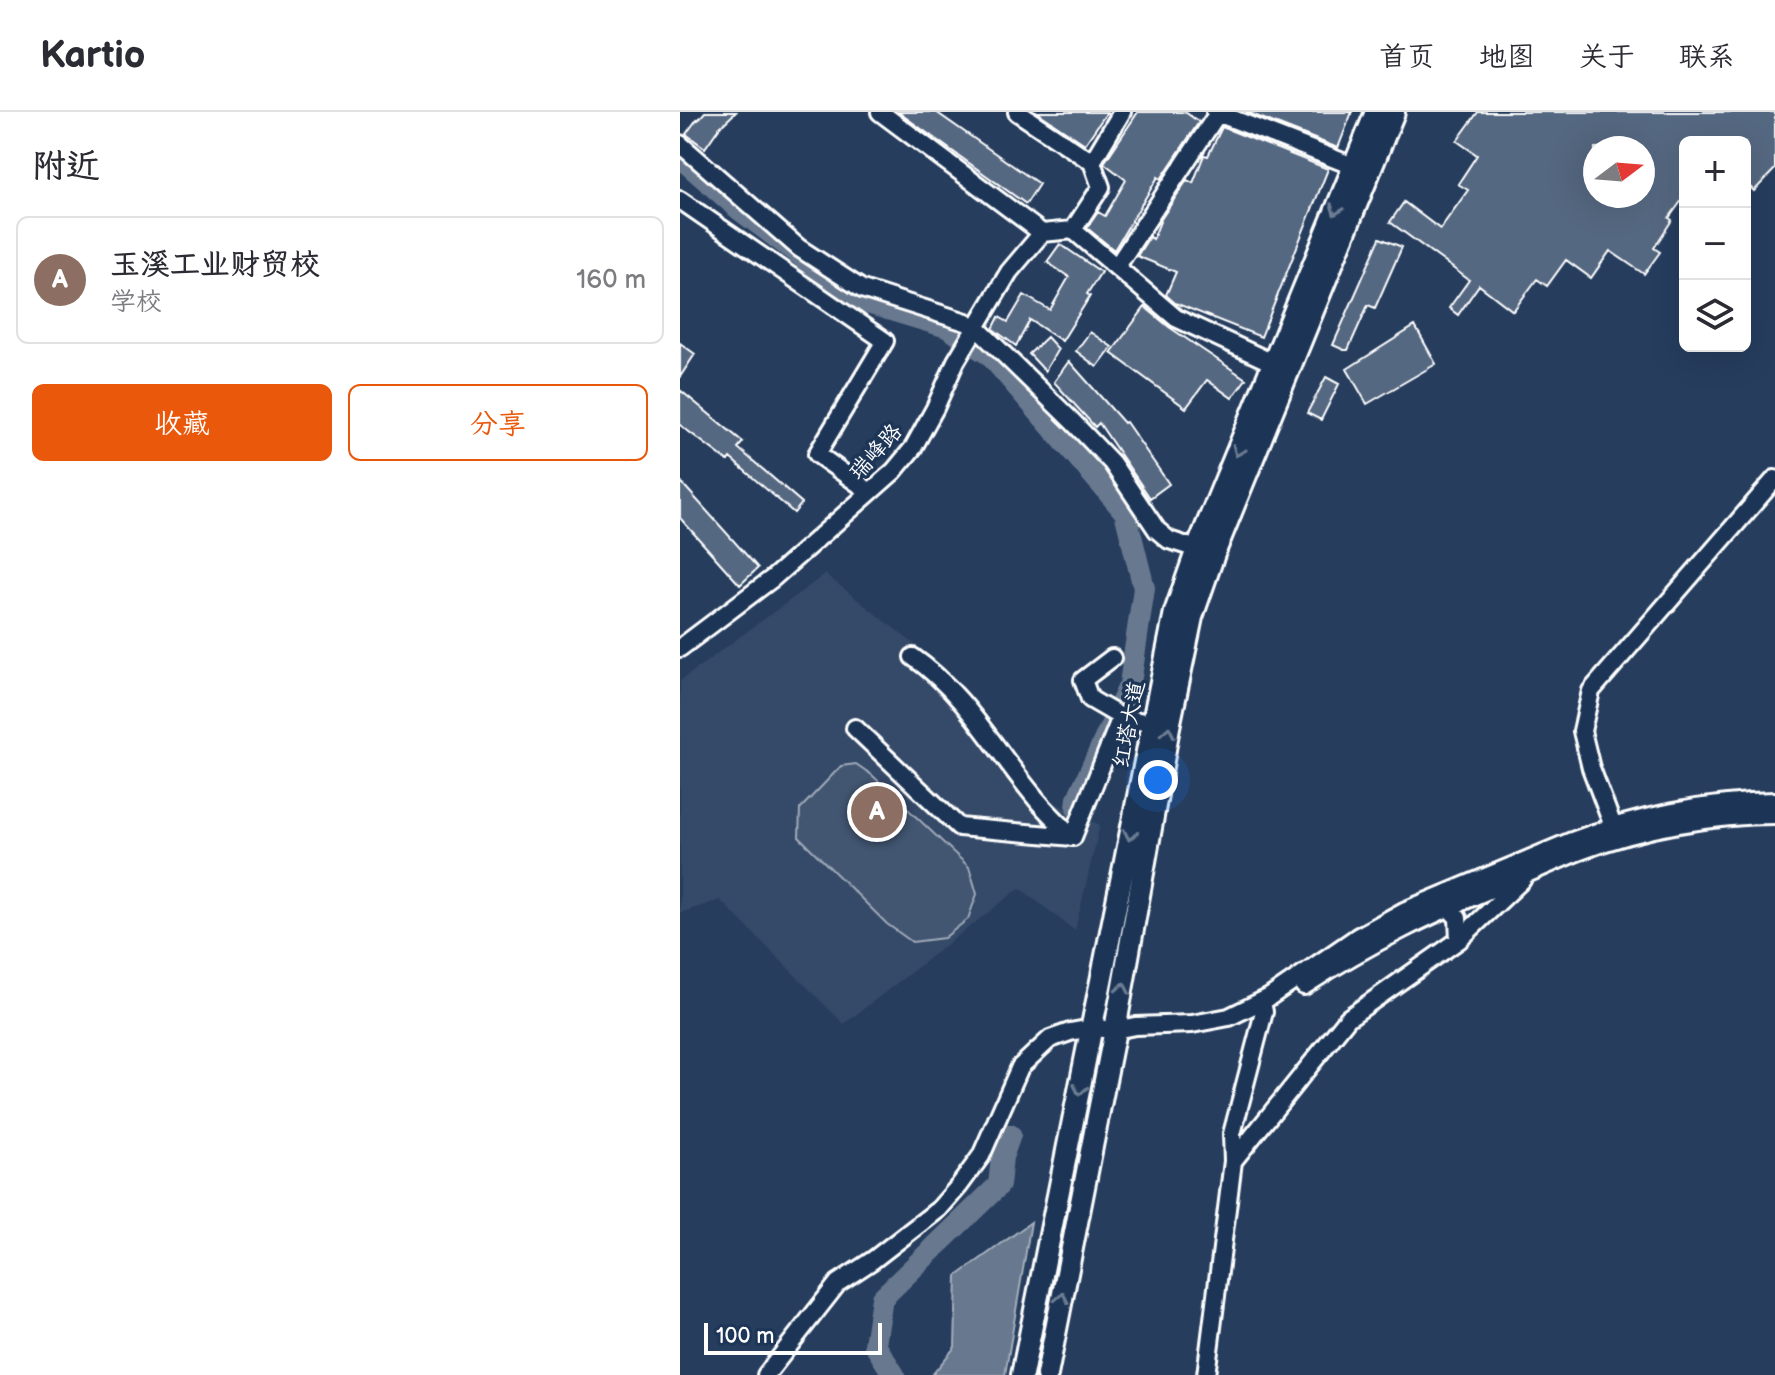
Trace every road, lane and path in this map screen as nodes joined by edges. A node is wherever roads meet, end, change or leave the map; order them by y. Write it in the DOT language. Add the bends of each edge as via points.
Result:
graph roads {
  1 [pos="880,112"];
  2 [pos="1017,112"];
  3 [pos="1122,112"];
  4 [pos="1376,112"];
  5 [pos="1394,112"];
  6 [pos="1217,113"];
  7 [pos="680,144"];
  8 [pos="1092,162"];
  9 [pos="1353,166"];
  10 [pos="680,200"];
  11 [pos="1073,230"];
  12 [pos="1042,233"];
  13 [pos="1117,266"];
  14 [pos="972,335"];
  15 [pos="1275,364"];
  16 [pos="1775,479"];
  17 [pos="870,492"];
  18 [pos="1197,549"];
  19 [pos="680,648"];
  20 [pos="913,657"];
  21 [pos="1112,658"];
  22 [pos="1116,714"];
  23 [pos="1152,724"];
  24 [pos="855,728"];
  25 [pos="1775,801"];
  26 [pos="1775,815"];
  27 [pos="1616,833"];
  28 [pos="1073,837"];
  29 [pos="1529,874"];
  30 [pos="1442,901"];
  31 [pos="1459,940"];
  32 [pos="1263,1007"];
  33 [pos="1092,1028"];
  34 [pos="1115,1030"];
  35 [pos="1233,1161"];
  36 [pos="766,1375"];
  37 [pos="1022,1375"];
  38 [pos="1047,1375"];
  39 [pos="1206,1375"];
  1 -- 12 [label="street"];
  2 -- 8 [label="street"];
  3 -- 8 [label="street"];
  4 -- 9 [label="main road, 红塔大道"];
  34 -- 5 [label="main road, 红塔大道, one-way" via="1192,617"];
  6 -- 9 [label="street"];
  6 -- 13 [label="street"];
  7 -- 14 [label="street" via="787,239 862,289 966,322"];
  8 -- 11 [label="street" via="1101,187"];
  9 -- 15 [label="main road, 红塔大道, one-way"];
  10 -- 17 [label="street" via="885,341 817,454"];
  11 -- 12 [label="street"];
  11 -- 13 [label="street"];
  12 -- 14 [label="street, 瑞峰路" via="1009,272"];
  13 -- 15 [label="street" via="1176,318"];
  14 -- 17 [label="street, 瑞峰路" via="913,448"];
  14 -- 18 [label="street" via="1112,463 1157,530"];
  15 -- 18 [label="main road, 红塔大道, one-way"];
  16 -- 27 [label="street" via="1591,691 1582,731"];
  17 -- 19 [label="street, 瑞峰路" via="773,578"];
  18 -- 23 [label="main road, 红塔大道" via="1175,612"];
  20 -- 28 [label="street" via="932,670"];
  21 -- 22 [label="street" via="1083,680 1090,699"];
  22 -- 23 [label="street"];
  22 -- 28 [label="street"];
  23 -- 33 [label="main road, 红塔大道, one-way"];
  24 -- 28 [label="street" via="959,827"];
  25 -- 27 [label="street" via="1695,808"];
  26 -- 27 [label="street"];
  27 -- 29 [label="street"];
  27 -- 30 [label="street" via="1572,841"];
  29 -- 30 [label="street"];
  29 -- 31 [label="street"];
  30 -- 31 [label="street" via="1458,918"];
  30 -- 32 [label="street"];
  31 -- 35 [label="street" via="1348,1018"];
  32 -- 34 [label="street" via="1225,1029 1201,1033 1134,1036"];
  32 -- 35 [label="street" via="1232,1134"];
  33 -- 34 [label="street"];
  33 -- 36 [label="street" via="1050,1039 1035,1051 1020,1067 981,1156 959,1186 939,1209 838,1283"];
  33 -- 37 [label="main road, 红塔大道, one-way"];
  38 -- 34 [label="main road, 红塔大道, one-way"];
  35 -- 39 [label="street"];
}
